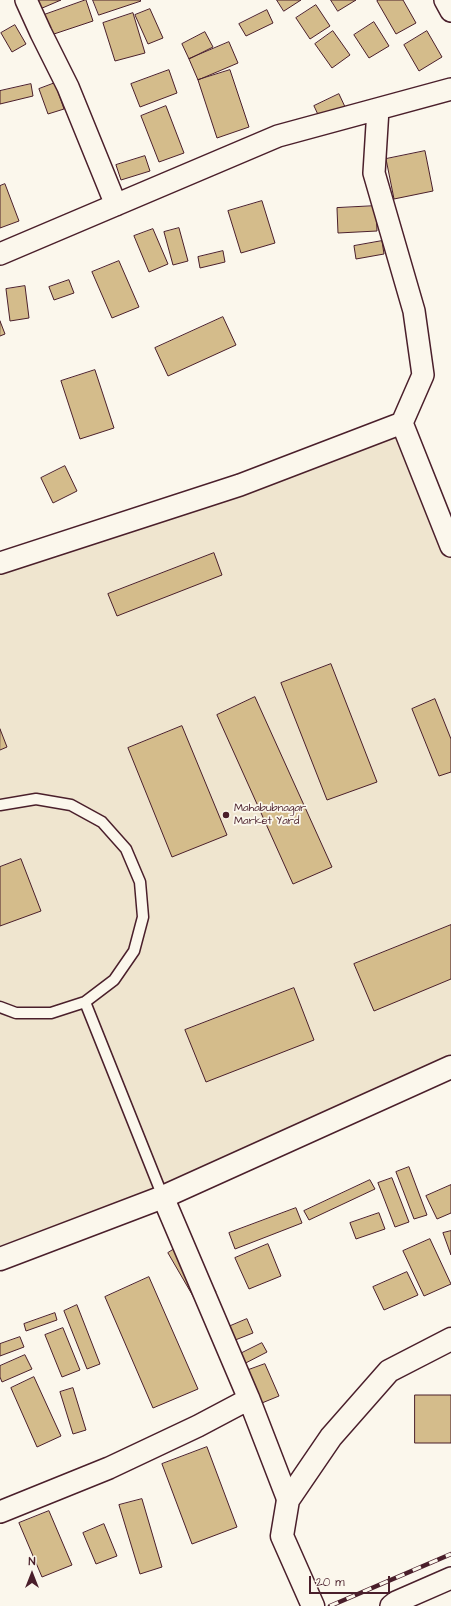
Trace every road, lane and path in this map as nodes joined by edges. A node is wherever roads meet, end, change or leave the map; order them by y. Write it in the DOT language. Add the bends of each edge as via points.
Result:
graph roads {
  1 [pos="26,0"];
  2 [pos="445,0"];
  3 [pos="451,11"];
  4 [pos="451,89"];
  5 [pos="378,109"];
  6 [pos="116,205"];
  7 [pos="0,254"];
  8 [pos="402,423"];
  9 [pos="451,546"];
  10 [pos="0,563"];
  11 [pos="0,805"];
  12 [pos="85,1002"];
  13 [pos="0,1007"];
  14 [pos="451,1067"];
  15 [pos="163,1197"];
  16 [pos="0,1259"];
  17 [pos="451,1339"];
  18 [pos="249,1399"];
  19 [pos="288,1500"];
  20 [pos="0,1512"];
  21 [pos="451,1578"];
  22 [pos="313,1606"];
  23 [pos="391,1606"];
  1 -- 6 [label="street" via="68,87"];
  2 -- 3 [label="street"];
  4 -- 5 [label="street"];
  5 -- 6 [label="street" via="278,136"];
  5 -- 8 [label="street" via="374,173 414,311 423,375"];
  6 -- 7 [label="street"];
  8 -- 9 [label="street"];
  8 -- 10 [label="street" via="240,485"];
  11 -- 12 [label="lane" via="36,799 71,805 102,822 126,849 140,882 143,917 134,951 114,980"];
  12 -- 13 [label="lane" via="52,1013 16,1013"];
  12 -- 15 [label="lane"];
  14 -- 15 [label="street"];
  15 -- 16 [label="street"];
  15 -- 18 [label="street"];
  17 -- 19 [label="street" via="390,1371 331,1437"];
  18 -- 19 [label="street"];
  18 -- 20 [label="street" via="108,1468"];
  19 -- 22 [label="street" via="282,1536"];
  21 -- 23 [label="street"];
}
